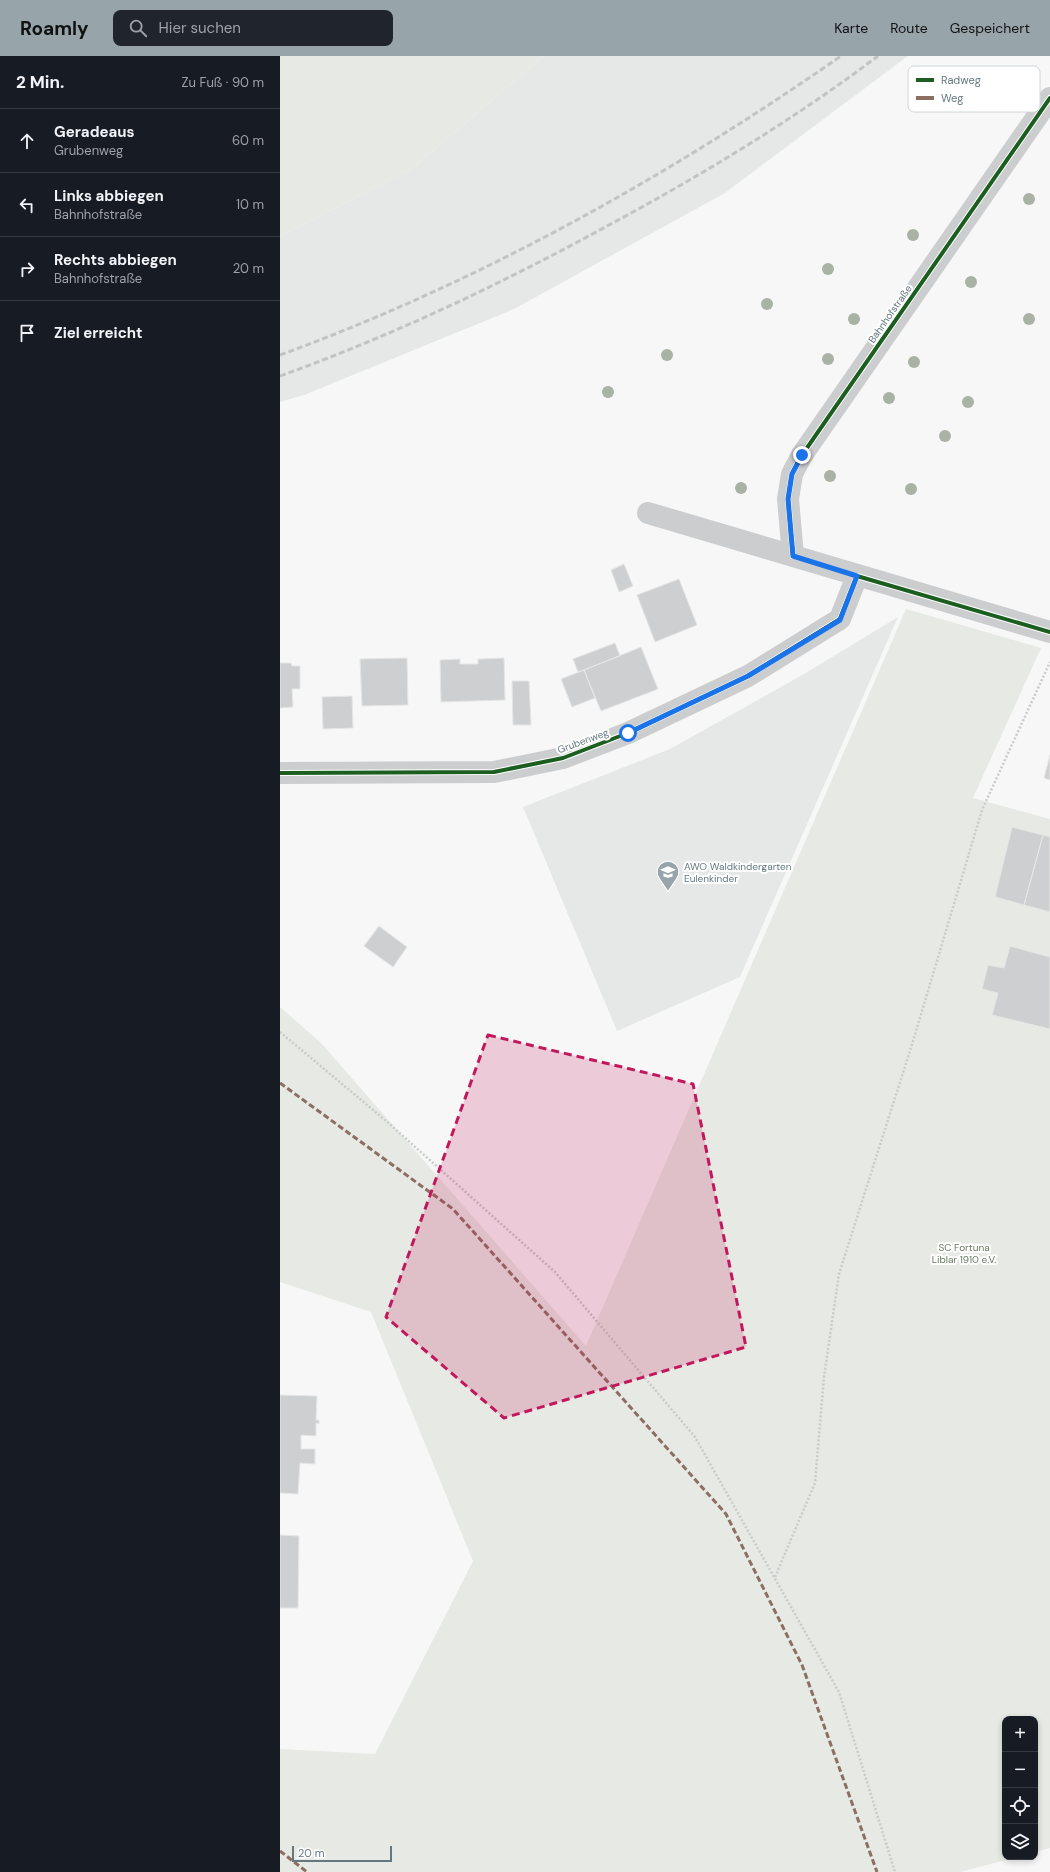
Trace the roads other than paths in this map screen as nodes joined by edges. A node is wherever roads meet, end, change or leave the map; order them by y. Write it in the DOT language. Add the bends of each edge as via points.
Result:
graph roads {
  1 [pos="1050,98"];
  2 [pos="648,513"];
  3 [pos="793,556"];
  4 [pos="857,576"];
  5 [pos="1050,632"];
  6 [pos="280,773"];
  1 -- 3 [label="street, Bahnhofstraße" via="802,455 792,474 788,499"];
  2 -- 3 [label="street"];
  3 -- 4 [label="street"];
  4 -- 5 [label="street"];
  4 -- 6 [label="street, Grubenweg" via="840,620 748,676 628,733 563,758 494,772"];
}
